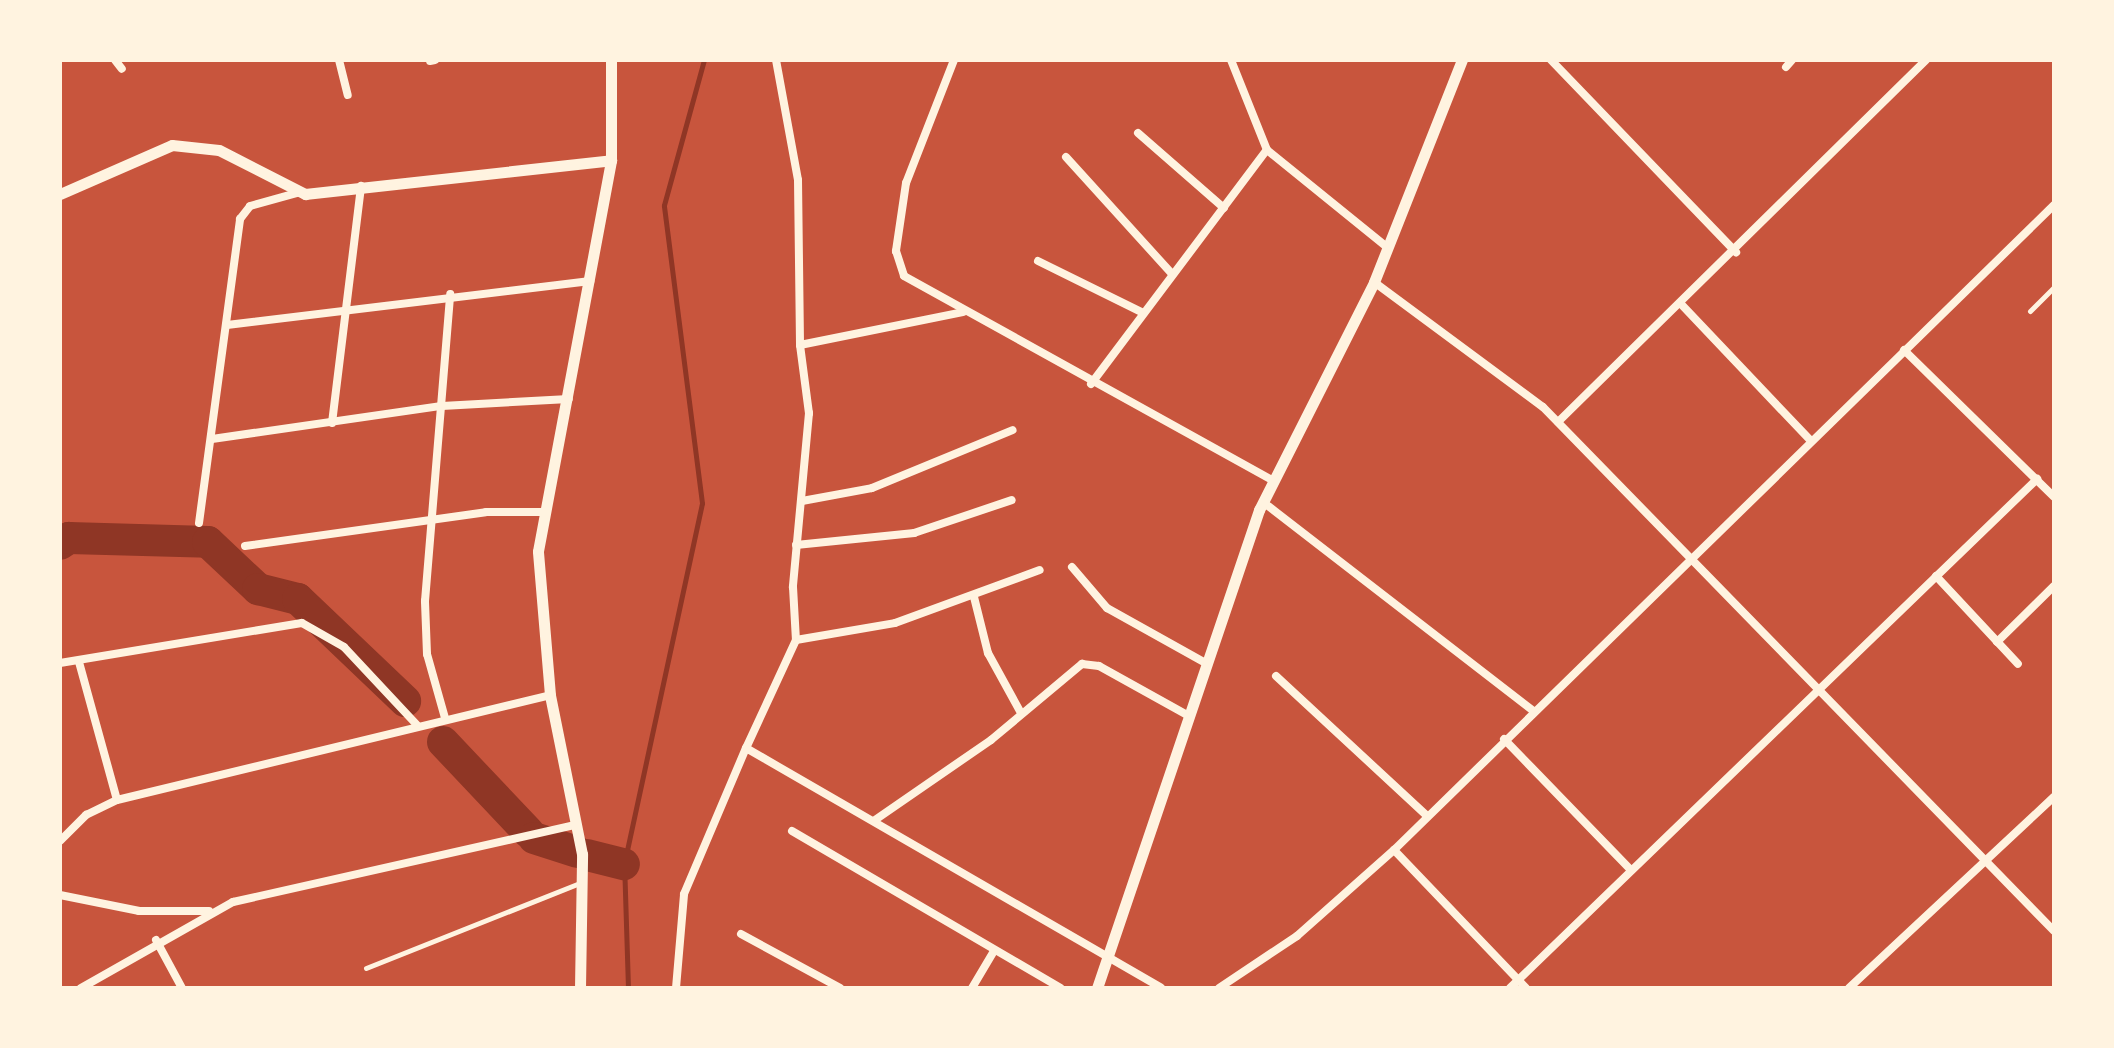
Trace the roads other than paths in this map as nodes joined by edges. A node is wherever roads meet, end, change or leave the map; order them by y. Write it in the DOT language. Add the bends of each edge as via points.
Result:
graph roads {
  1 [pos="115,60"];
  2 [pos="339,60"];
  3 [pos="611,60"];
  4 [pos="776,60"];
  5 [pos="954,60"];
  6 [pos="1231,60"];
  7 [pos="1462,60"];
  8 [pos="1551,60"];
  9 [pos="1926,60"];
  10 [pos="122,69"];
  11 [pos="348,95"];
  12 [pos="1138,133"];
  13 [pos="1267,150"];
  14 [pos="1066,157"];
  15 [pos="611,160"];
  16 [pos="361,186"];
  17 [pos="297,193"];
  18 [pos="60,194"];
  19 [pos="2054,205"];
  20 [pos="1224,208"];
  21 [pos="1388,248"];
  22 [pos="1736,252"];
  23 [pos="1038,261"];
  24 [pos="1172,274"];
  25 [pos="590,281"];
  26 [pos="1374,282"];
  27 [pos="2054,287"];
  28 [pos="450,294"];
  29 [pos="1681,304"];
  30 [pos="346,307"];
  31 [pos="2030,311"];
  32 [pos="966,312"];
  33 [pos="1141,312"];
  34 [pos="227,325"];
  35 [pos="800,345"];
  36 [pos="1904,350"];
  37 [pos="1091,384"];
  38 [pos="569,399"];
  39 [pos="442,406"];
  40 [pos="1558,422"];
  41 [pos="332,423"];
  42 [pos="1013,430"];
  43 [pos="212,439"];
  44 [pos="1811,441"];
  45 [pos="2037,479"];
  46 [pos="1274,481"];
  47 [pos="2054,497"];
  48 [pos="1012,500"];
  49 [pos="802,501"];
  50 [pos="1263,502"];
  51 [pos="546,512"];
  52 [pos="436,519"];
  53 [pos="199,523"];
  54 [pos="796,545"];
  55 [pos="245,546"];
  56 [pos="1691,560"];
  57 [pos="1072,567"];
  58 [pos="1040,570"];
  59 [pos="1936,576"];
  60 [pos="2054,586"];
  61 [pos="974,597"];
  62 [pos="796,640"];
  63 [pos="1997,642"];
  64 [pos="79,662"];
  65 [pos="60,663"];
  66 [pos="1207,664"];
  67 [pos="2018,664"];
  68 [pos="1276,676"];
  69 [pos="1819,687"];
  70 [pos="550,695"];
  71 [pos="1532,710"];
  72 [pos="1021,713"];
  73 [pos="1189,716"];
  74 [pos="445,718"];
  75 [pos="417,725"];
  76 [pos="1504,739"];
  77 [pos="746,748"];
  78 [pos="2054,797"];
  79 [pos="117,800"];
  80 [pos="1427,816"];
  81 [pos="875,820"];
  82 [pos="576,825"];
  83 [pos="792,831"];
  84 [pos="60,841"];
  85 [pos="1394,850"];
  86 [pos="1988,861"];
  87 [pos="1631,870"];
  88 [pos="581,882"];
  89 [pos="60,895"];
  90 [pos="214,911"];
  91 [pos="2054,931"];
  92 [pos="741,934"];
  93 [pos="156,940"];
  94 [pos="994,951"];
  95 [pos="1107,957"];
  96 [pos="366,968"];
  97 [pos="1518,980"];
  98 [pos="81,988"];
  99 [pos="182,988"];
  100 [pos="580,988"];
  101 [pos="676,988"];
  102 [pos="840,988"];
  103 [pos="972,988"];
  104 [pos="1061,988"];
  105 [pos="1097,988"];
  106 [pos="1161,988"];
  107 [pos="1219,988"];
  108 [pos="1510,988"];
  109 [pos="1526,988"];
  110 [pos="1849,988"];
  1 -- 10 [label="street"];
  2 -- 11 [label="street"];
  3 -- 15 [label="street"];
  4 -- 35 [label="street" via="801,218"];
  5 -- 32 [label="street" via="906,183 896,251 904,276"];
  6 -- 13 [label="street"];
  7 -- 21 [label="street"];
  8 -- 22 [label="street"];
  9 -- 22 [label="street"];
  12 -- 20 [label="street"];
  13 -- 20 [label="street"];
  13 -- 21 [label="street"];
  14 -- 24 [label="street"];
  15 -- 16 [label="street"];
  15 -- 25 [label="street"];
  16 -- 17 [label="street"];
  16 -- 30 [label="street"];
  17 -- 18 [label="street" via="219,150 172,145"];
  17 -- 34 [label="street" via="244,210"];
  19 -- 36 [label="street"];
  20 -- 24 [label="street"];
  21 -- 26 [label="street"];
  22 -- 29 [label="street"];
  23 -- 33 [label="street"];
  24 -- 33 [label="street"];
  25 -- 28 [label="street"];
  25 -- 38 [label="street"];
  26 -- 40 [label="street"];
  26 -- 46 [label="street"];
  27 -- 31 [label="lane"];
  28 -- 30 [label="street"];
  28 -- 39 [label="street"];
  29 -- 40 [label="street"];
  29 -- 44 [label="street"];
  30 -- 34 [label="street"];
  30 -- 41 [label="street"];
  32 -- 35 [label="street" via="922,315"];
  32 -- 37 [label="street"];
  33 -- 37 [label="street"];
  34 -- 43 [label="street"];
  35 -- 49 [label="street" via="809,413"];
  36 -- 44 [label="street"];
  36 -- 45 [label="street"];
  37 -- 46 [label="street"];
  38 -- 39 [label="street"];
  38 -- 51 [label="street"];
  39 -- 41 [label="street"];
  39 -- 52 [label="street"];
  40 -- 56 [label="street"];
  41 -- 43 [label="street"];
  42 -- 49 [label="street" via="872,488"];
  43 -- 53 [label="street"];
  44 -- 56 [label="street"];
  45 -- 47 [label="street"];
  45 -- 59 [label="street"];
  46 -- 50 [label="street"];
  48 -- 54 [label="street" via="914,533"];
  49 -- 54 [label="street"];
  50 -- 66 [label="street"];
  50 -- 71 [label="street"];
  51 -- 52 [label="street"];
  51 -- 70 [label="street" via="538,551"];
  52 -- 55 [label="street"];
  52 -- 74 [label="street" via="425,601 427,654"];
  54 -- 62 [label="street"];
  56 -- 69 [label="street"];
  56 -- 71 [label="street"];
  57 -- 66 [label="street" via="1107,608"];
  58 -- 61 [label="street"];
  59 -- 63 [label="street"];
  59 -- 69 [label="street"];
  60 -- 63 [label="street"];
  61 -- 62 [label="street" via="827,640"];
  61 -- 72 [label="street" via="988,653"];
  62 -- 77 [label="street"];
  63 -- 67 [label="street"];
  64 -- 65 [label="street"];
  64 -- 75 [label="street" via="302,623 344,647"];
  64 -- 79 [label="street"];
  66 -- 73 [label="street"];
  68 -- 80 [label="street"];
  69 -- 86 [label="street"];
  69 -- 87 [label="street"];
  70 -- 74 [label="street"];
  70 -- 82 [label="street"];
  71 -- 76 [label="street"];
  72 -- 73 [label="street" via="1091,663"];
  72 -- 81 [label="street"];
  73 -- 95 [label="street"];
  74 -- 75 [label="street"];
  75 -- 79 [label="street"];
  76 -- 80 [label="street"];
  76 -- 87 [label="street"];
  77 -- 81 [label="street"];
  77 -- 101 [label="street" via="684,894"];
  78 -- 86 [label="street"];
  79 -- 84 [label="street" via="86,815"];
  80 -- 85 [label="street"];
  81 -- 95 [label="street"];
  82 -- 88 [label="street"];
  82 -- 90 [label="street"];
  83 -- 94 [label="street"];
  85 -- 97 [label="street"];
  85 -- 107 [label="street" via="1297,936"];
  86 -- 91 [label="street"];
  86 -- 110 [label="street"];
  87 -- 97 [label="street"];
  88 -- 96 [label="lane"];
  88 -- 100 [label="street"];
  89 -- 90 [label="street" via="139,911"];
  90 -- 93 [label="street"];
  92 -- 102 [label="street"];
  93 -- 98 [label="street"];
  93 -- 99 [label="street"];
  94 -- 103 [label="street"];
  94 -- 104 [label="street"];
  95 -- 105 [label="street"];
  95 -- 106 [label="street"];
  97 -- 108 [label="street"];
  97 -- 109 [label="street"];
}
